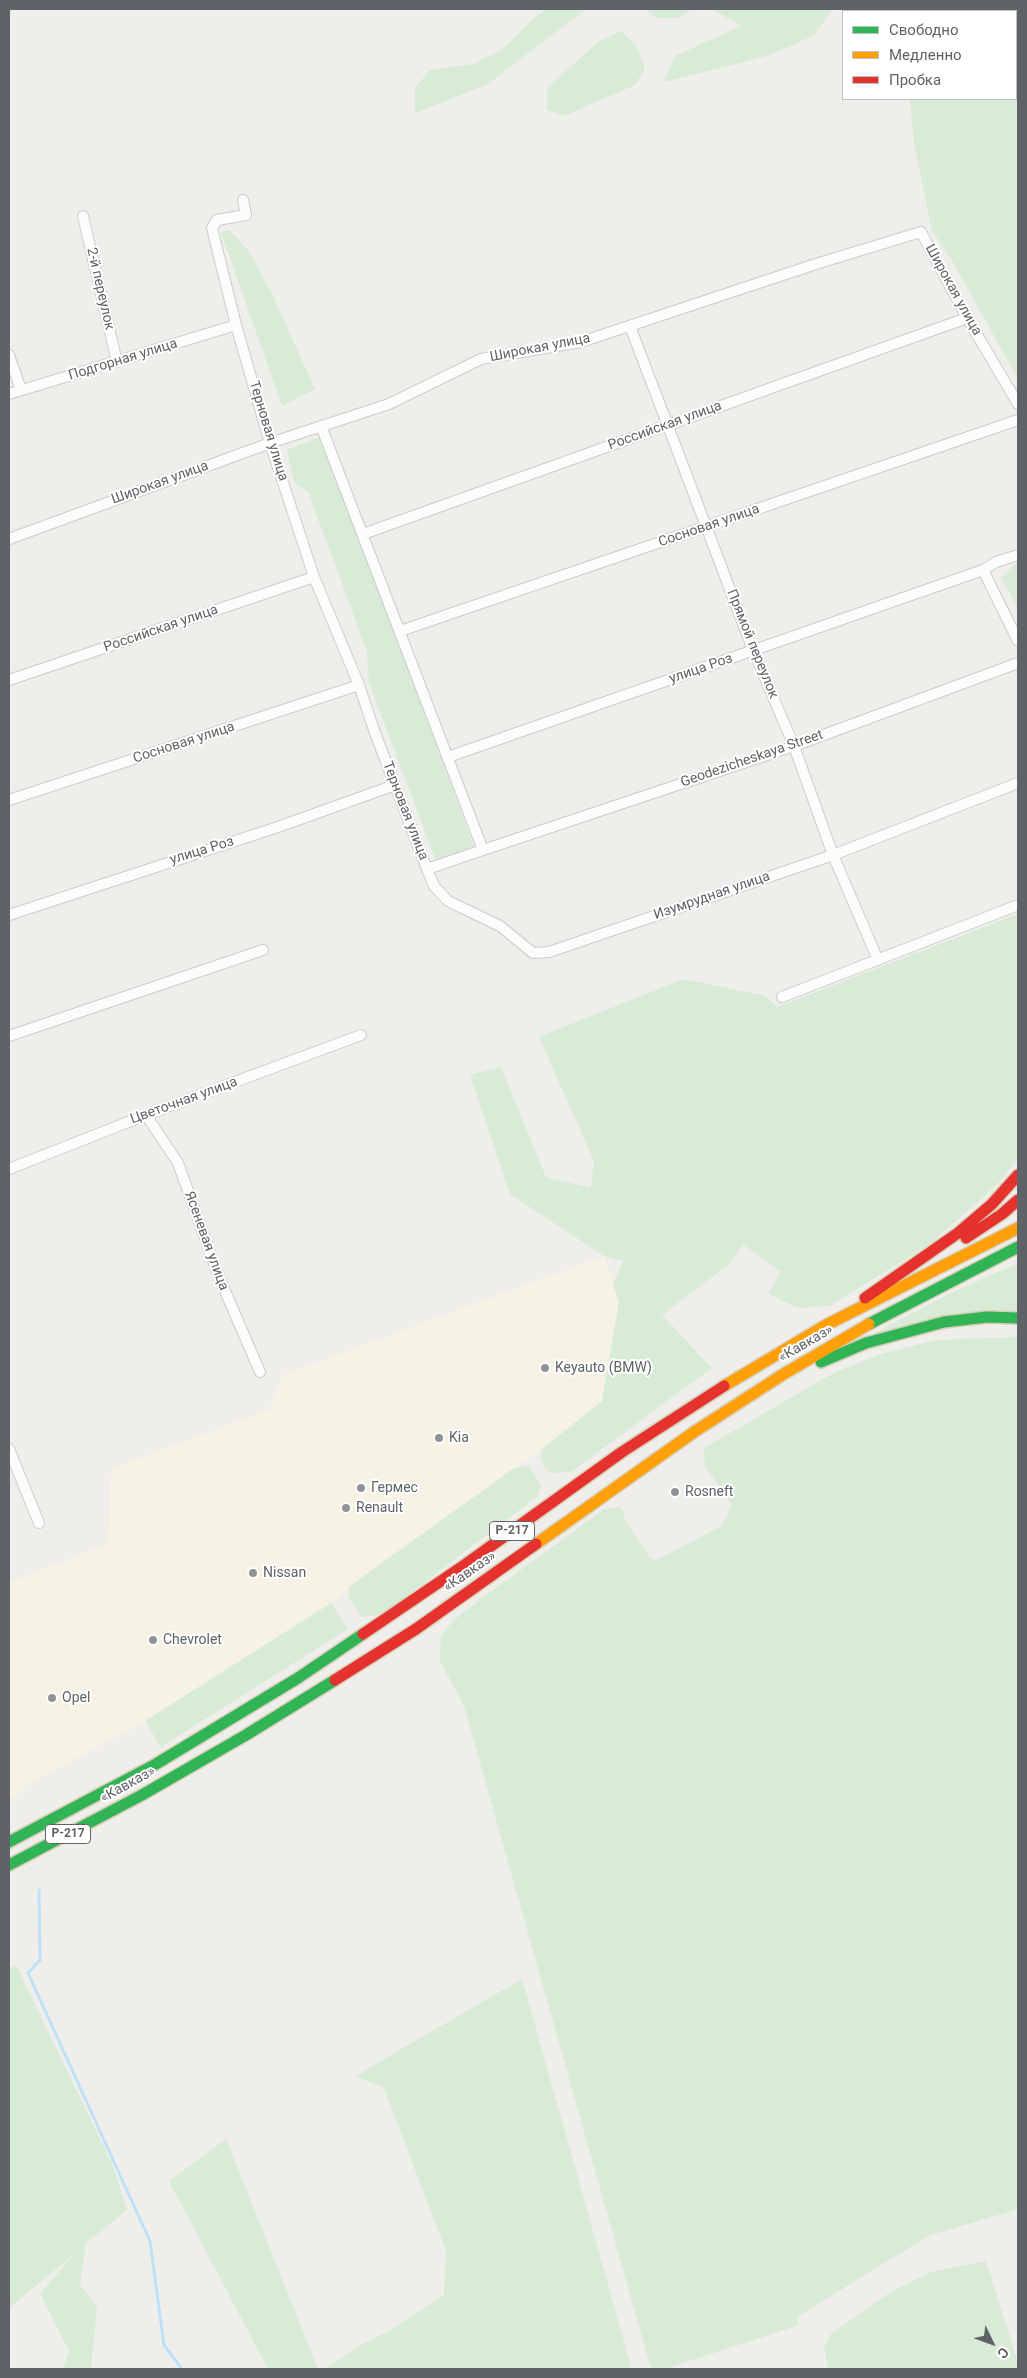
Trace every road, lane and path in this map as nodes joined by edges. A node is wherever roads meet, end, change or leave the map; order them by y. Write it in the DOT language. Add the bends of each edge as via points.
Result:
graph roads {
  1 [pos="243,200"];
  2 [pos="83,216"];
  3 [pos="967,318"];
  4 [pos="236,325"];
  5 [pos="630,326"];
  6 [pos="9,355"];
  7 [pos="117,362"];
  8 [pos="21,390"];
  9 [pos="9,394"];
  10 [pos="1018,404"];
  11 [pos="1018,420"];
  12 [pos="668,425"];
  13 [pos="321,426"];
  14 [pos="270,443"];
  15 [pos="706,527"];
  16 [pos="363,534"];
  17 [pos="9,539"];
  18 [pos="1018,555"];
  19 [pos="983,570"];
  20 [pos="314,577"];
  21 [pos="400,631"];
  22 [pos="1018,641"];
  23 [pos="754,650"];
  24 [pos="1018,663"];
  25 [pos="9,680"];
  26 [pos="359,686"];
  27 [pos="794,746"];
  28 [pos="448,757"];
  29 [pos="1018,783"];
  30 [pos="395,785"];
  31 [pos="9,800"];
  32 [pos="483,850"];
  33 [pos="833,855"];
  34 [pos="427,869"];
  35 [pos="1018,904"];
  36 [pos="9,915"];
  37 [pos="263,950"];
  38 [pos="878,960"];
  39 [pos="782,997"];
  40 [pos="361,1035"];
  41 [pos="9,1036"];
  42 [pos="146,1115"];
  43 [pos="9,1169"];
  44 [pos="1018,1175"];
  45 [pos="1018,1200"];
  46 [pos="1018,1228"];
  47 [pos="1018,1247"];
  48 [pos="1018,1318"];
  49 [pos="826,1325"];
  50 [pos="260,1372"];
  51 [pos="732,1407"];
  52 [pos="9,1449"];
  53 [pos="568,1520"];
  54 [pos="39,1523"];
  55 [pos="496,1542"];
  56 [pos="298,1678"];
  57 [pos="322,1688"];
  58 [pos="9,1842"];
  59 [pos="9,1865"];
  1 -- 4 [label="street, Терновая улица" via="246,215 217,220 212,228"];
  2 -- 7 [label="street, 2-й переулок"];
  3 -- 5 [label="street, Широкая улица" via="921,232"];
  3 -- 10 [label="street, Широкая улица"];
  3 -- 12 [label="street, Российская улица"];
  4 -- 7 [label="street, Подгорная улица"];
  4 -- 14 [label="street, Терновая улица"];
  5 -- 12 [label="street, Прямой переулок"];
  5 -- 13 [label="street, Широкая улица" via="581,342 481,359 389,404"];
  6 -- 8 [label="street"];
  7 -- 8 [label="street, Подгорная улица"];
  8 -- 9 [label="street, Подгорная улица"];
  11 -- 15 [label="street, Сосновая улица"];
  12 -- 15 [label="street, Прямой переулок"];
  12 -- 16 [label="street, Российская улица"];
  13 -- 14 [label="street, Широкая улица"];
  13 -- 16 [label="street"];
  14 -- 17 [label="street, Широкая улица"];
  14 -- 20 [label="street, Терновая улица"];
  15 -- 21 [label="street, Сосновая улица"];
  15 -- 23 [label="street, Прямой переулок"];
  16 -- 21 [label="street"];
  18 -- 19 [label="street, улица Роз"];
  19 -- 22 [label="street"];
  19 -- 23 [label="street, улица Роз"];
  20 -- 25 [label="street, Российская улица"];
  20 -- 26 [label="street, Терновая улица"];
  21 -- 28 [label="street"];
  23 -- 27 [label="street, Прямой переулок"];
  23 -- 28 [label="street, улица Роз"];
  24 -- 27 [label="street, Geodezicheskaya Street"];
  26 -- 30 [label="street, Терновая улица"];
  26 -- 31 [label="street, Сосновая улица"];
  27 -- 32 [label="street, Geodezicheskaya Street"];
  27 -- 33 [label="street, Прямой переулок"];
  28 -- 32 [label="street"];
  29 -- 33 [label="street, Изумрудная улица"];
  30 -- 34 [label="street, Терновая улица"];
  30 -- 36 [label="street, улица Роз"];
  32 -- 34 [label="street, Терновая улица"];
  33 -- 34 [label="street, Изумрудная улица" via="549,952 533,953 500,926 448,901 434,886"];
  33 -- 38 [label="street, Прямой переулок"];
  35 -- 38 [label="street"];
  37 -- 41 [label="street"];
  38 -- 39 [label="street"];
  40 -- 42 [label="street, Цветочная улица"];
  42 -- 43 [label="street, Цветочная улица"];
  42 -- 50 [label="street, Ясеневая улица" via="178,1163 219,1277"];
  44 -- 49 [label="main road" via="992,1204 958,1233"];
  45 -- 49 [label="main road" via="969,1236"];
  46 -- 49 [label="main road, «Кавказ» / Р-217"];
  47 -- 51 [label="main road, «Кавказ» / Р-217" via="873,1322"];
  48 -- 51 [label="main road" via="987,1317 944,1322 866,1343"];
  49 -- 55 [label="main road, «Кавказ» / Р-217" via="662,1426"];
  51 -- 53 [label="main road, «Кавказ» / Р-217"];
  52 -- 54 [label="street"];
  53 -- 55 [label="main road" via="538,1535 433,1610 424,1611 425,1601 475,1564"];
  53 -- 57 [label="main road, «Кавказ» / Р-217" via="416,1628"];
  55 -- 56 [label="main road, «Кавказ» / Р-217"];
  56 -- 57 [label="main road" via="314,1672 374,1634 380,1632 385,1635 384,1643 348,1666"];
  56 -- 58 [label="main road, «Кавказ» / Р-217" via="156,1764"];
  57 -- 59 [label="main road, «Кавказ» / Р-217" via="150,1790"];
}
